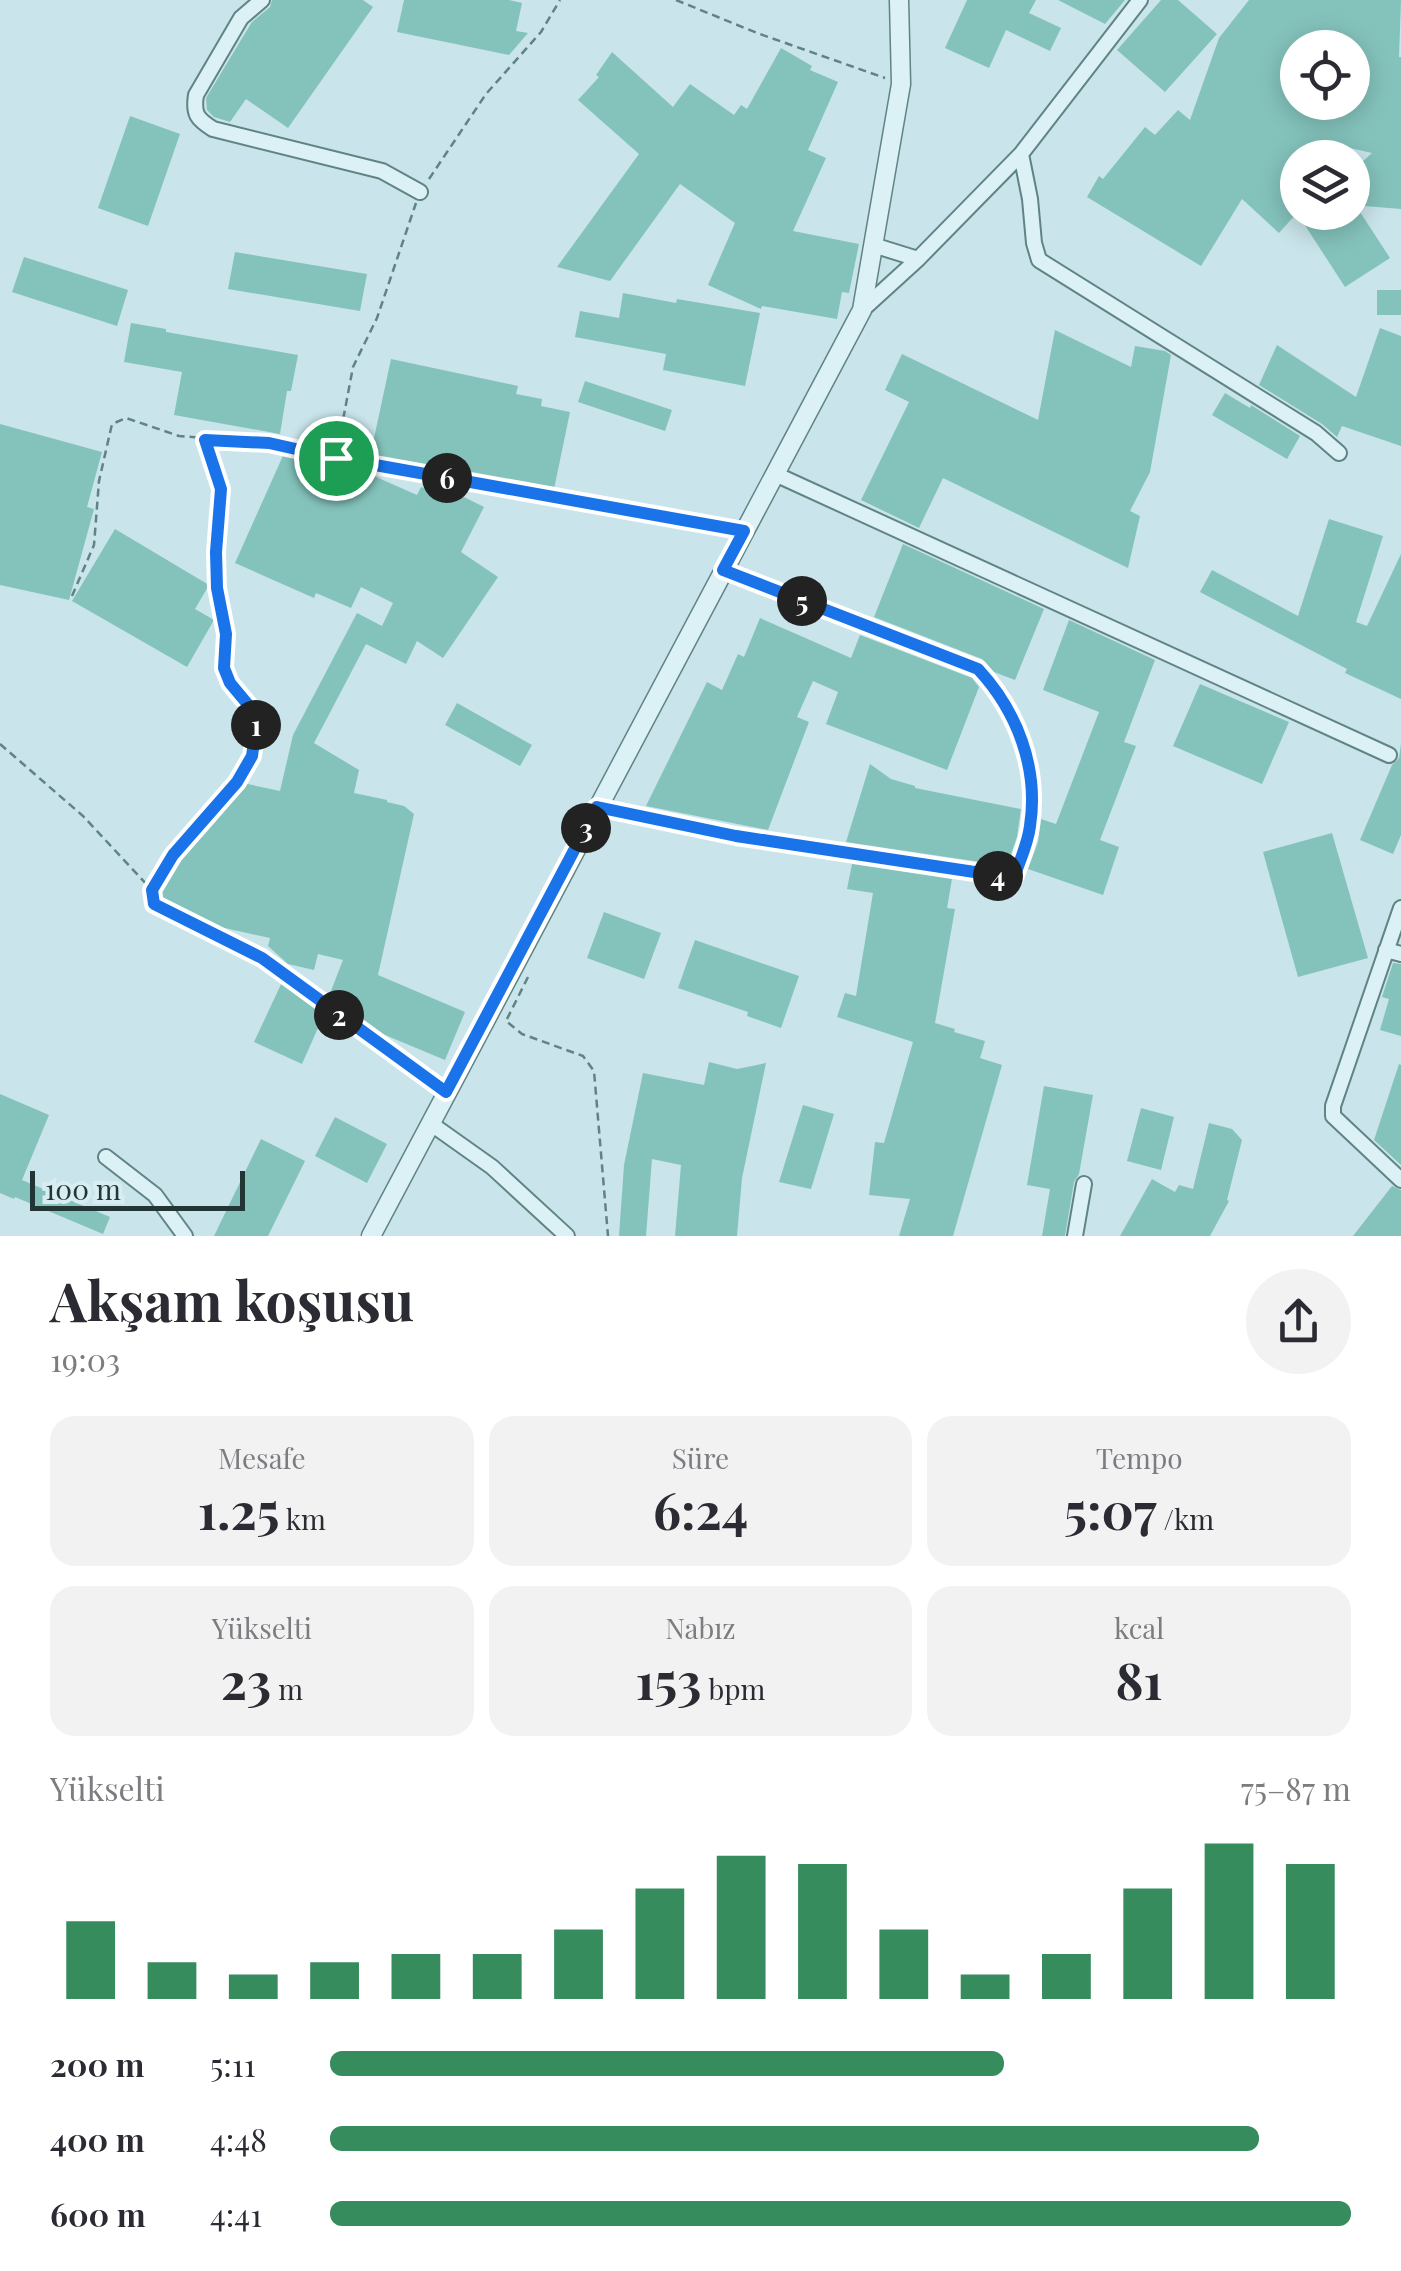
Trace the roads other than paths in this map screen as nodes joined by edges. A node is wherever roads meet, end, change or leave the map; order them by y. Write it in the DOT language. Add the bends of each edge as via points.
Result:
graph roads {
  1 [pos="262,0"];
  2 [pos="899,0"];
  3 [pos="1140,0"];
  4 [pos="1021,154"];
  5 [pos="420,192"];
  6 [pos="873,245"];
  7 [pos="918,259"];
  8 [pos="862,310"];
  9 [pos="1339,453"];
  10 [pos="774,474"];
  11 [pos="723,570"];
  12 [pos="1389,755"];
  13 [pos="597,807"];
  14 [pos="1401,908"];
  15 [pos="1394,952"];
  16 [pos="430,1123"];
  17 [pos="106,1156"];
  18 [pos="1401,1180"];
  19 [pos="1084,1184"];
  20 [pos="184,1236"];
  21 [pos="371,1236"];
  22 [pos="567,1236"];
  23 [pos="1074,1236"];
  1 -- 5 [label="street" via="240,18 196,95 200,121 382,170"];
  2 -- 6 [label="street" via="901,84"];
  3 -- 4 [label="street"];
  4 -- 7 [label="street"];
  4 -- 9 [label="street" via="1039,260"];
  6 -- 7 [label="street"];
  6 -- 8 [label="street"];
  7 -- 8 [label="street"];
  8 -- 10 [label="street"];
  10 -- 11 [label="street"];
  10 -- 12 [label="street"];
  11 -- 13 [label="street"];
  11 -- 13 [label="street" via="978,669 1012,714 1031,769 1030,827 1014,878 736,836"];
  13 -- 16 [label="street"];
  14 -- 15 [label="street"];
  15 -- 18 [label="street" via="1333,1116"];
  16 -- 21 [label="street"];
  16 -- 22 [label="street" via="492,1167"];
  17 -- 20 [label="street" via="155,1195"];
  19 -- 23 [label="street"];
}
